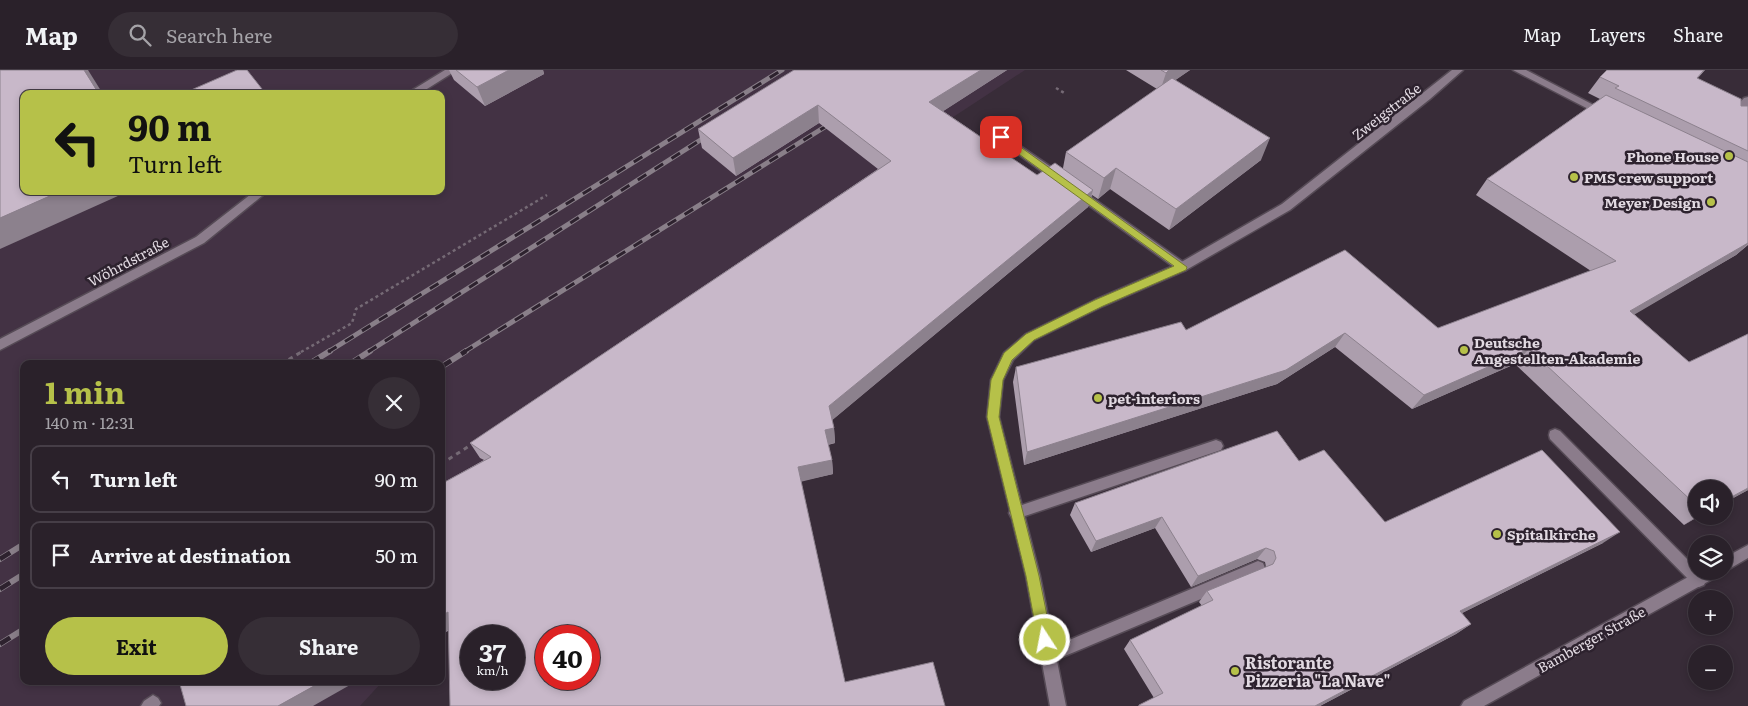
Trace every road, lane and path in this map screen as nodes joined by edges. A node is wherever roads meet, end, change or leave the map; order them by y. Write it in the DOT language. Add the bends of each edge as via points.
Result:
graph roads {
  1 [pos="452,70"];
  2 [pos="1458,70"];
  3 [pos="1518,70"];
  4 [pos="1056,88"];
  5 [pos="418,90"];
  6 [pos="1066,94"];
  7 [pos="1748,100"];
  8 [pos="1612,117"];
  9 [pos="1731,118"];
  10 [pos="1001,137"];
  11 [pos="547,194"];
  12 [pos="258,195"];
  13 [pos="1182,267"];
  14 [pos="0,345"];
  15 [pos="288,360"];
  16 [pos="1555,435"];
  17 [pos="474,443"];
  18 [pos="1216,446"];
  19 [pos="445,461"];
  20 [pos="1016,513"];
  21 [pos="1748,551"];
  22 [pos="1733,560"];
  23 [pos="1258,568"];
  24 [pos="1688,569"];
  25 [pos="1699,580"];
  26 [pos="1048,656"];
  27 [pos="1058,706"];
  28 [pos="1469,706"];
  1 -- 5 [label="street"];
  2 -- 13 [label="street, Zweigstraße" via="1286,207"];
  3 -- 8 [label="street"];
  4 -- 6 [label="path"];
  7 -- 9 [label="street"];
  10 -- 13 [label="street"];
  11 -- 15 [label="path" via="356,309 352,323"];
  12 -- 14 [label="street, Wöhrdstraße" via="200,240"];
  13 -- 20 [label="street, Zweigstraße" via="1030,337 1008,357 997,380 993,417"];
  16 -- 24 [label="street"];
  17 -- 19 [label="path"];
  18 -- 20 [label="street"];
  20 -- 26 [label="street, Zweigstraße"];
  21 -- 22 [label="street"];
  23 -- 26 [label="street"];
  25 -- 28 [label="street, Bamberger Straße"];
  26 -- 27 [label="street, Zweigstraße"];
}
